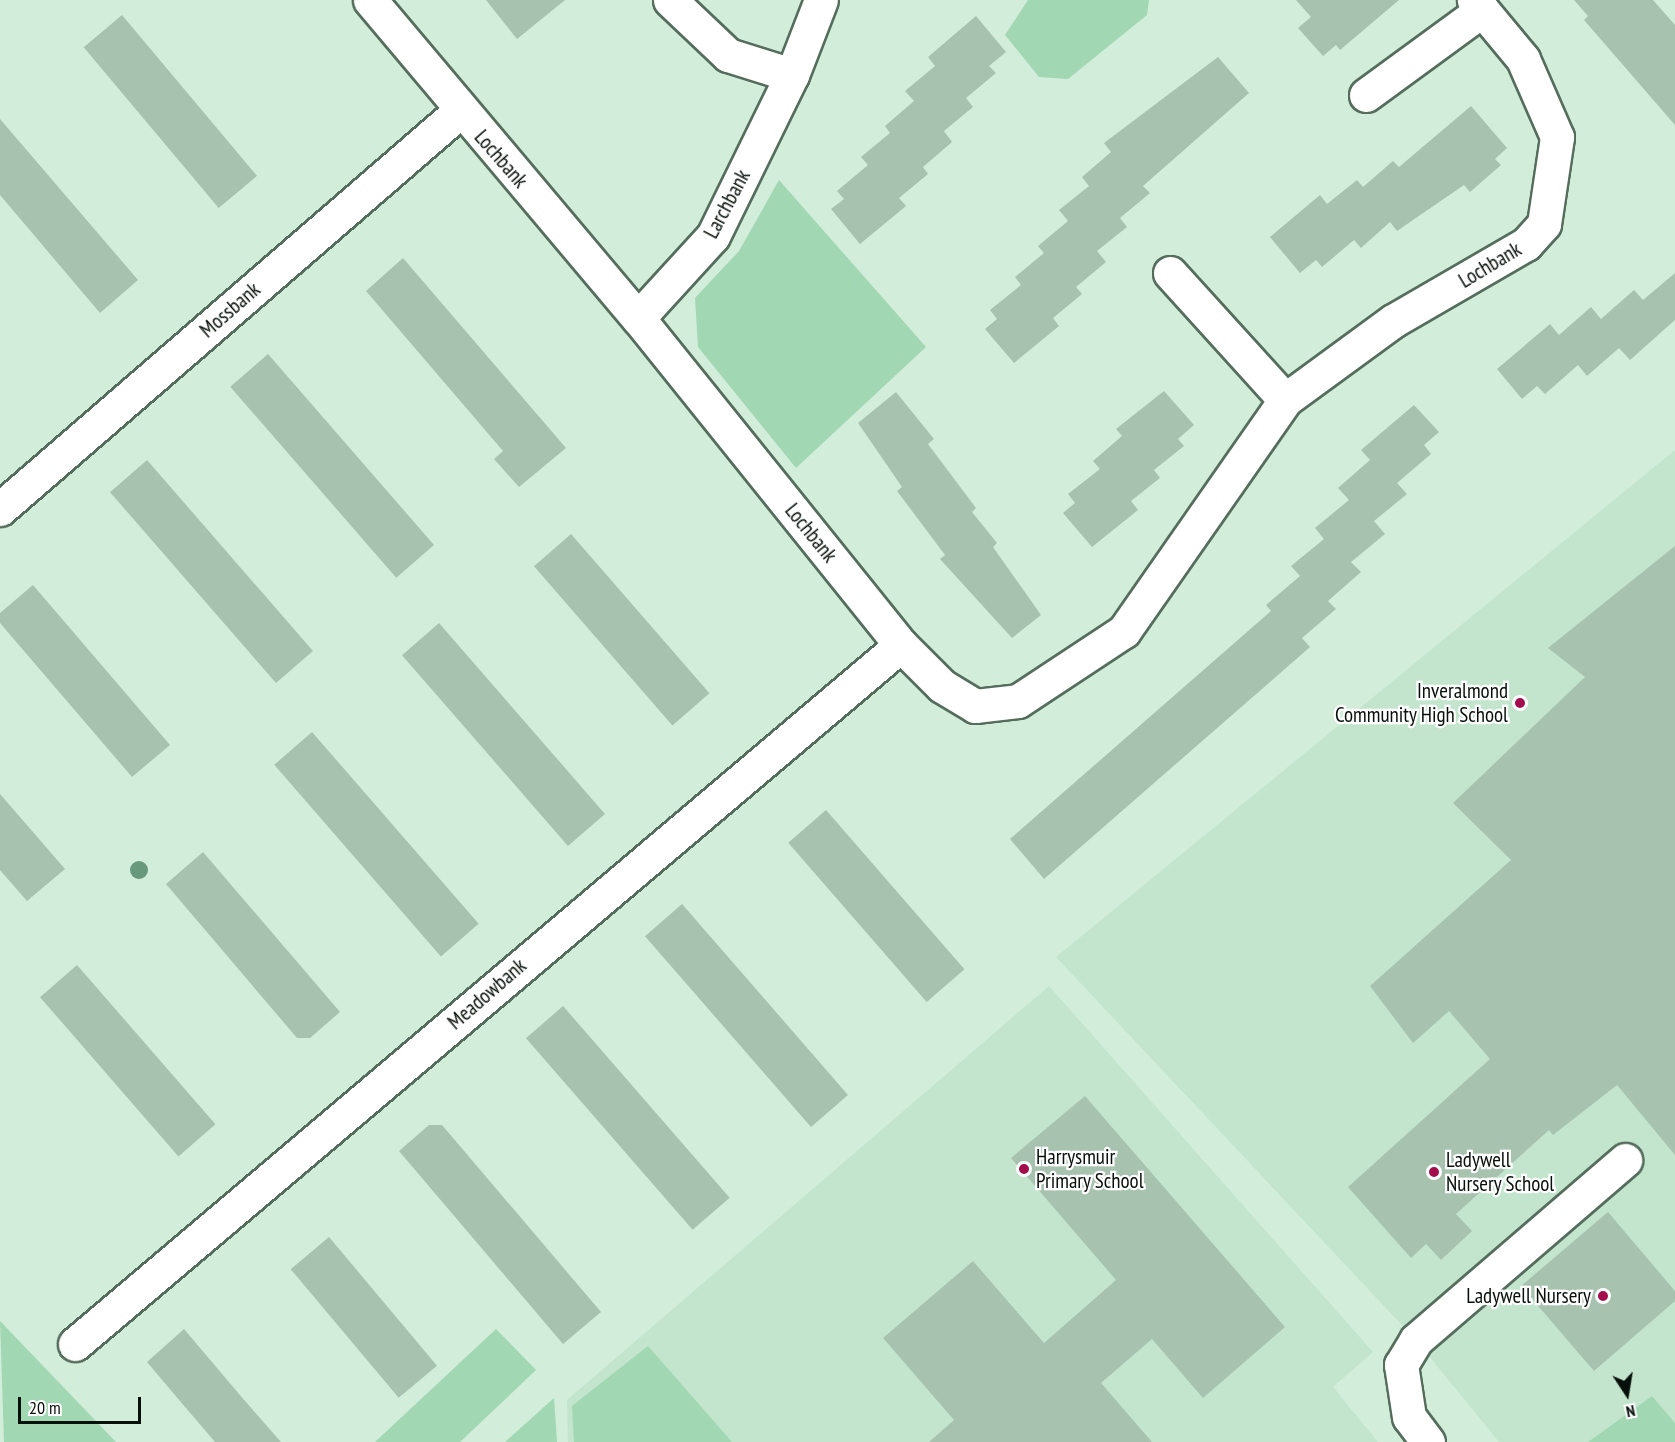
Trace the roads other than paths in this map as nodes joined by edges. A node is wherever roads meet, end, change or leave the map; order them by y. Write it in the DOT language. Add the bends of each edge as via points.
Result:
graph roads {
  1 [pos="370,0"];
  2 [pos="670,0"];
  3 [pos="821,0"];
  4 [pos="1478,5"];
  5 [pos="792,75"];
  6 [pos="1366,95"];
  7 [pos="460,111"];
  8 [pos="1170,273"];
  9 [pos="638,318"];
  10 [pos="1285,400"];
  11 [pos="0,509"];
  12 [pos="901,645"];
  13 [pos="1625,1160"];
  14 [pos="75,1344"];
  15 [pos="1418,1430"];
  1 -- 7 [label="street, Lochbank"];
  2 -- 5 [label="street" via="728,55"];
  3 -- 5 [label="street, Larchbank"];
  4 -- 6 [label="street"];
  4 -- 10 [label="street, Lochbank" via="1524,59 1557,136 1544,224 1526,244 1394,321"];
  5 -- 9 [label="street, Larchbank" via="713,236"];
  7 -- 9 [label="street, Lochbank"];
  7 -- 11 [label="street, Mossbank"];
  8 -- 10 [label="street"];
  9 -- 12 [label="street, Lochbank"];
  10 -- 12 [label="street, Lochbank" via="1124,631 1018,701 975,706 942,687"];
  12 -- 14 [label="street, Meadowbank"];
  13 -- 15 [label="street" via="1416,1340 1401,1365"];
}
